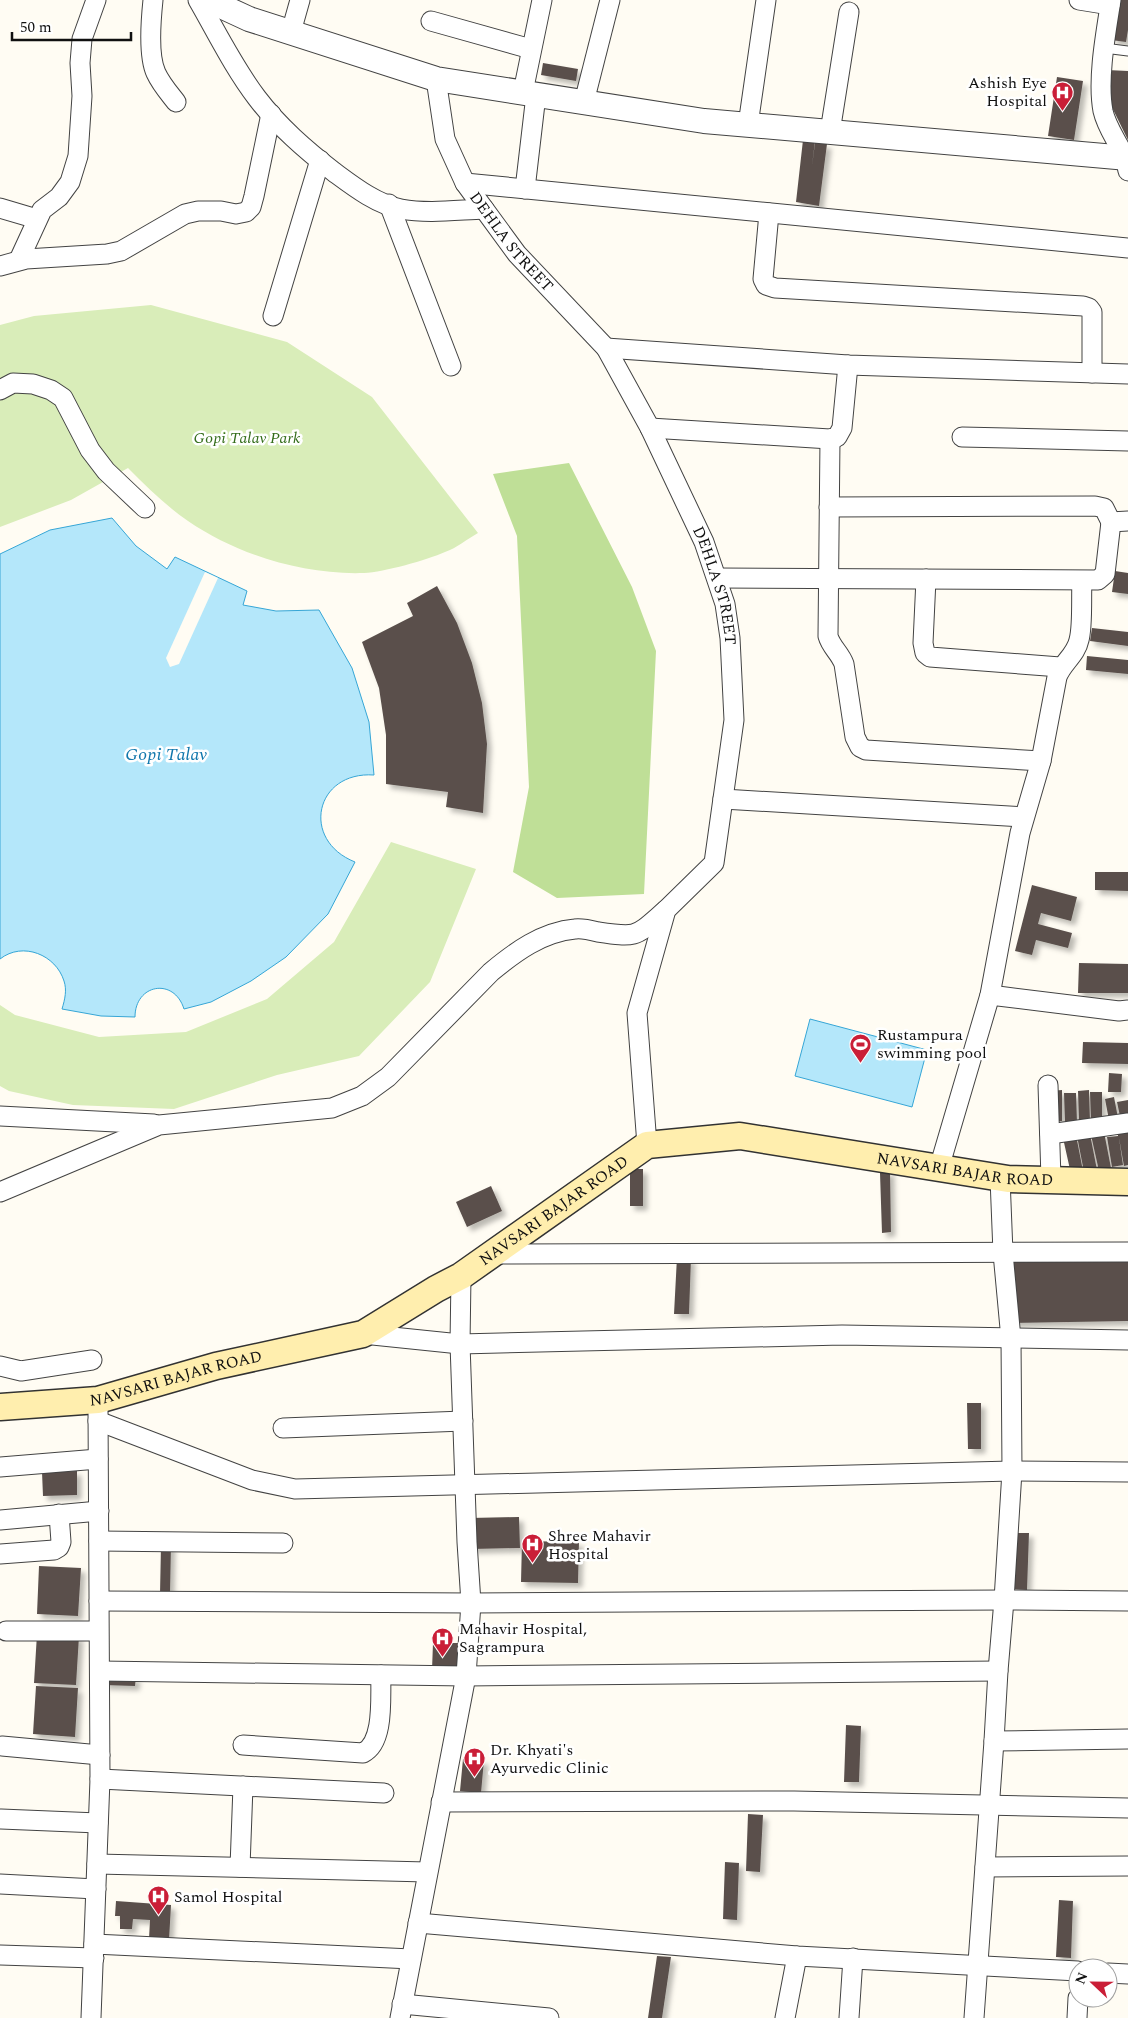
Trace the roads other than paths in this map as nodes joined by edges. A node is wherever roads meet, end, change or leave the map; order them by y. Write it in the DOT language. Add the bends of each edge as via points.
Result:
graph roads {
  1 [pos="96,0"];
  2 [pos="153,0"];
  3 [pos="198,0"];
  4 [pos="208,0"];
  5 [pos="300,0"];
  6 [pos="542,0"];
  7 [pos="610,0"];
  8 [pos="766,0"];
  9 [pos="1079,0"];
  10 [pos="1111,2"];
  11 [pos="849,12"];
  12 [pos="431,21"];
  13 [pos="290,32"];
  14 [pos="1104,48"];
  15 [pos="531,50"];
  16 [pos="1128,51"];
  17 [pos="436,79"];
  18 [pos="530,93"];
  19 [pos="176,102"];
  20 [pos="584,102"];
  21 [pos="271,114"];
  22 [pos="748,125"];
  23 [pos="830,132"];
  24 [pos="320,160"];
  25 [pos="1127,162"];
  26 [pos="465,183"];
  27 [pos="525,189"];
  28 [pos="389,204"];
  29 [pos="0,208"];
  30 [pos="484,209"];
  31 [pos="770,213"];
  32 [pos="36,220"];
  33 [pos="1128,248"];
  34 [pos="19,260"];
  35 [pos="0,266"];
  36 [pos="273,316"];
  37 [pos="606,348"];
  38 [pos="451,366"];
  39 [pos="848,366"];
  40 [pos="1092,373"];
  41 [pos="1128,374"];
  42 [pos="0,390"];
  43 [pos="650,428"];
  44 [pos="962,437"];
  45 [pos="830,439"];
  46 [pos="1128,441"];
  47 [pos="828,507"];
  48 [pos="145,508"];
  49 [pos="1119,521"];
  50 [pos="717,578"];
  51 [pos="828,579"];
  52 [pos="926,579"];
  53 [pos="1082,581"];
  54 [pos="1060,667"];
  55 [pos="1041,761"];
  56 [pos="723,799"];
  57 [pos="1024,817"];
  58 [pos="666,910"];
  59 [pos="990,994"];
  60 [pos="1128,1010"];
  61 [pos="1048,1085"];
  62 [pos="0,1116"];
  63 [pos="1128,1123"];
  64 [pos="159,1125"];
  65 [pos="1050,1134"];
  66 [pos="647,1145"];
  67 [pos="939,1168"];
  68 [pos="1000,1178"];
  69 [pos="1051,1179"];
  70 [pos="1128,1182"];
  71 [pos="0,1192"];
  72 [pos="1002,1252"];
  73 [pos="1128,1252"];
  74 [pos="492,1254"];
  75 [pos="461,1276"];
  76 [pos="363,1334"];
  77 [pos="1011,1339"];
  78 [pos="1128,1340"];
  79 [pos="460,1344"];
  80 [pos="92,1360"];
  81 [pos="0,1366"];
  82 [pos="0,1407"];
  83 [pos="98,1410"];
  84 [pos="463,1421"];
  85 [pos="283,1428"];
  86 [pos="98,1459"];
  87 [pos="0,1467"];
  88 [pos="1012,1471"];
  89 [pos="1128,1472"];
  90 [pos="465,1484"];
  91 [pos="99,1511"];
  92 [pos="58,1514"];
  93 [pos="0,1520"];
  94 [pos="99,1541"];
  95 [pos="283,1543"];
  96 [pos="0,1554"];
  97 [pos="1004,1600"];
  98 [pos="100,1601"];
  99 [pos="1128,1601"];
  100 [pos="471,1603"];
  101 [pos="6,1631"];
  102 [pos="98,1631"];
  103 [pos="100,1671"];
  104 [pos="998,1671"];
  105 [pos="381,1675"];
  106 [pos="466,1676"];
  107 [pos="994,1740"];
  108 [pos="1128,1740"];
  109 [pos="244,1745"];
  110 [pos="2,1746"];
  111 [pos="100,1755"];
  112 [pos="100,1779"];
  113 [pos="243,1786"];
  114 [pos="384,1793"];
  115 [pos="441,1802"];
  116 [pos="990,1805"];
  117 [pos="1128,1808"];
  118 [pos="1,1819"];
  119 [pos="98,1824"];
  120 [pos="97,1864"];
  121 [pos="1128,1866"];
  122 [pos="240,1867"];
  123 [pos="985,1867"];
  124 [pos="427,1872"];
  125 [pos="0,1884"];
  126 [pos="96,1889"];
  127 [pos="418,1923"];
  128 [pos="94,1951"];
  129 [pos="0,1955"];
  130 [pos="797,1956"];
  131 [pos="854,1958"];
  132 [pos="411,1959"];
  133 [pos="978,1965"];
  134 [pos="1068,1970"];
  135 [pos="401,2011"];
  136 [pos="92,2018"];
  137 [pos="549,2018"];
  138 [pos="785,2018"];
  139 [pos="849,2018"];
  140 [pos="974,2018"];
  1 -- 32 [label="street" via="82,39 78,156 70,182"];
  2 -- 19 [label="street" via="151,21 155,72"];
  3 -- 21 [label="street" via="238,69"];
  4 -- 13 [label="street" via="249,19"];
  5 -- 13 [label="street"];
  6 -- 15 [label="street"];
  7 -- 20 [label="street"];
  8 -- 22 [label="street"];
  9 -- 10 [label="street"];
  10 -- 14 [label="street"];
  11 -- 23 [label="street"];
  12 -- 15 [label="street"];
  13 -- 17 [label="street"];
  14 -- 16 [label="lane"];
  14 -- 25 [label="street" via="1103,111"];
  15 -- 18 [label="street"];
  17 -- 18 [label="street"];
  17 -- 26 [label="street, DEHLA STREET" via="445,139"];
  18 -- 20 [label="street"];
  18 -- 27 [label="street"];
  20 -- 22 [label="street"];
  21 -- 24 [label="street" via="303,148"];
  21 -- 34 [label="street" via="254,196 246,212 198,211 184,214 121,252"];
  22 -- 23 [label="street"];
  23 -- 25 [label="street"];
  24 -- 28 [label="street" via="352,186"];
  24 -- 36 [label="street"];
  26 -- 27 [label="street"];
  26 -- 30 [label="street, DEHLA STREET"];
  27 -- 31 [label="street"];
  28 -- 30 [label="street" via="421,211"];
  28 -- 38 [label="street"];
  29 -- 32 [label="street"];
  30 -- 37 [label="street, DEHLA STREET" via="517,254"];
  31 -- 33 [label="street"];
  31 -- 40 [label="street" via="763,279 766,285 1083,306 1092,312"];
  32 -- 34 [label="street"];
  34 -- 35 [label="street"];
  37 -- 39 [label="street"];
  37 -- 43 [label="street, DEHLA STREET"];
  39 -- 40 [label="street"];
  39 -- 45 [label="street" via="842,428 837,437"];
  40 -- 41 [label="street"];
  42 -- 48 [label="street" via="13,383 33,384 63,398 90,450 106,471"];
  43 -- 45 [label="street"];
  43 -- 50 [label="street, DEHLA STREET" via="704,542"];
  44 -- 46 [label="street"];
  45 -- 47 [label="street"];
  47 -- 49 [label="street" via="1095,506 1104,508"];
  47 -- 51 [label="street"];
  49 -- 53 [label="street" via="1105,574 1098,580"];
  50 -- 51 [label="street"];
  50 -- 56 [label="street, DEHLA STREET" via="730,638 734,720"];
  51 -- 52 [label="street"];
  51 -- 55 [label="street" via="829,642 841,654 844,664 855,737 860,747 866,750"];
  52 -- 53 [label="street"];
  52 -- 54 [label="street" via="923,643 925,653 930,657"];
  53 -- 54 [label="street" via="1079,640 1073,654"];
  54 -- 55 [label="street"];
  55 -- 57 [label="street"];
  56 -- 57 [label="street"];
  56 -- 58 [label="street, DEHLA STREET" via="714,863"];
  57 -- 59 [label="street"];
  58 -- 64 [label="street" via="633,935 578,928 536,940 490,972 388,1077 346,1103 332,1108"];
  58 -- 66 [label="street, DEHLA STREET" via="637,1013"];
  59 -- 60 [label="street"];
  59 -- 67 [label="street"];
  61 -- 65 [label="street"];
  62 -- 64 [label="street"];
  63 -- 65 [label="street"];
  64 -- 71 [label="street"];
  65 -- 69 [label="street"];
  66 -- 67 [label="main road, NAVSARI BAJAR ROAD" via="740,1136"];
  66 -- 74 [label="main road, NAVSARI BAJAR ROAD"];
  67 -- 68 [label="main road, NAVSARI BAJAR ROAD"];
  68 -- 69 [label="main road, NAVSARI BAJAR ROAD"];
  68 -- 72 [label="street"];
  69 -- 70 [label="main road, NAVSARI BAJAR ROAD"];
  72 -- 73 [label="street"];
  72 -- 74 [label="street"];
  72 -- 77 [label="street"];
  74 -- 75 [label="main road, NAVSARI BAJAR ROAD"];
  75 -- 76 [label="main road, NAVSARI BAJAR ROAD"];
  75 -- 79 [label="street"];
  76 -- 79 [label="street"];
  76 -- 83 [label="main road, NAVSARI BAJAR ROAD" via="216,1366"];
  77 -- 78 [label="street"];
  77 -- 79 [label="street" via="842,1335"];
  77 -- 88 [label="street"];
  79 -- 84 [label="street"];
  80 -- 81 [label="street" via="22,1371"];
  82 -- 83 [label="main road, NAVSARI BAJAR ROAD"];
  83 -- 86 [label="street"];
  83 -- 90 [label="street" via="252,1480 280,1488"];
  84 -- 85 [label="street"];
  84 -- 90 [label="street"];
  86 -- 87 [label="street"];
  86 -- 91 [label="street"];
  88 -- 89 [label="street"];
  88 -- 90 [label="street"];
  88 -- 97 [label="street"];
  90 -- 100 [label="street"];
  91 -- 92 [label="street"];
  91 -- 94 [label="street"];
  92 -- 93 [label="street"];
  92 -- 96 [label="street" via="59,1547"];
  94 -- 95 [label="street"];
  94 -- 98 [label="street"];
  97 -- 99 [label="street"];
  97 -- 100 [label="street"];
  97 -- 104 [label="street"];
  98 -- 100 [label="street"];
  98 -- 102 [label="street"];
  100 -- 106 [label="street"];
  101 -- 102 [label="street"];
  102 -- 103 [label="street"];
  103 -- 105 [label="street"];
  103 -- 111 [label="street"];
  104 -- 106 [label="street"];
  104 -- 107 [label="street"];
  105 -- 106 [label="street"];
  105 -- 109 [label="street" via="378,1732 363,1753"];
  106 -- 115 [label="street"];
  107 -- 108 [label="street"];
  107 -- 116 [label="street"];
  110 -- 111 [label="street"];
  111 -- 112 [label="street"];
  112 -- 113 [label="street"];
  112 -- 119 [label="street"];
  113 -- 114 [label="street"];
  113 -- 122 [label="street"];
  115 -- 116 [label="street" via="794,1801"];
  115 -- 124 [label="street"];
  116 -- 117 [label="street"];
  116 -- 123 [label="street"];
  118 -- 119 [label="street"];
  119 -- 120 [label="street"];
  120 -- 122 [label="street"];
  120 -- 126 [label="street"];
  121 -- 123 [label="street"];
  122 -- 124 [label="street"];
  123 -- 133 [label="street"];
  124 -- 127 [label="street"];
  125 -- 126 [label="street"];
  126 -- 128 [label="street"];
  127 -- 130 [label="street"];
  127 -- 132 [label="street"];
  128 -- 129 [label="street"];
  128 -- 132 [label="street"];
  128 -- 136 [label="street"];
  130 -- 131 [label="street"];
  130 -- 138 [label="street"];
  131 -- 133 [label="street"];
  131 -- 139 [label="street"];
  132 -- 135 [label="street"];
  133 -- 134 [label="street"];
  133 -- 140 [label="street"];
  135 -- 137 [label="street"];
}
